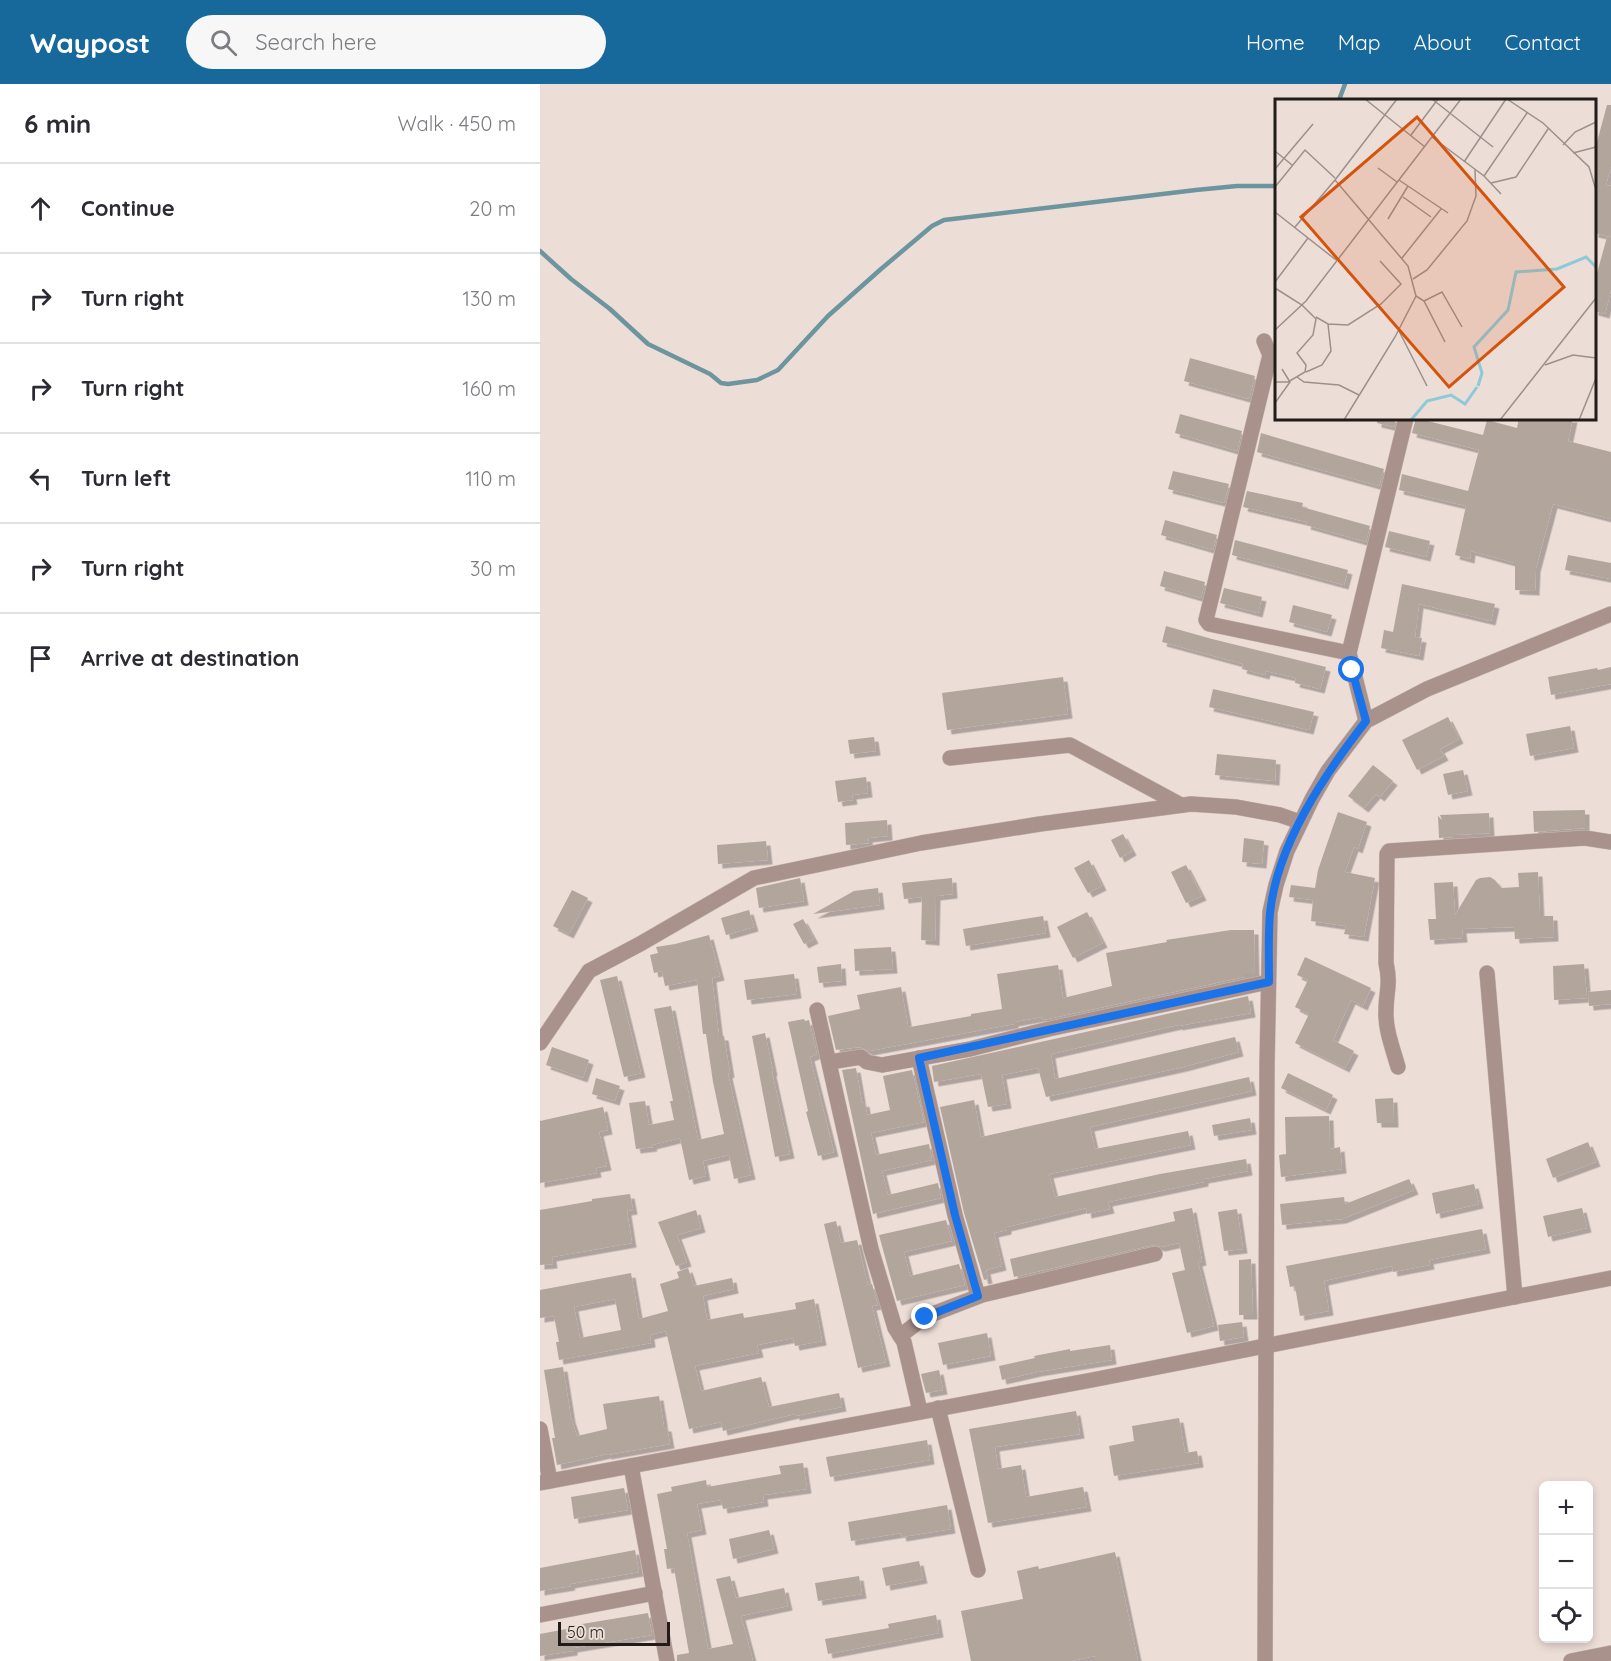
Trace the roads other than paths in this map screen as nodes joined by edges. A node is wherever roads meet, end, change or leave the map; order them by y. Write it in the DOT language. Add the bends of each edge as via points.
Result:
graph roads {
  1 [pos="1264,341"];
  2 [pos="1406,420"];
  3 [pos="1611,614"];
  4 [pos="1349,653"];
  5 [pos="1366,721"];
  6 [pos="950,758"];
  7 [pos="1181,805"];
  8 [pos="1300,822"];
  9 [pos="1611,842"];
  10 [pos="1488,973"];
  11 [pos="1269,982"];
  12 [pos="817,1010"];
  13 [pos="540,1043"];
  14 [pos="919,1058"];
  15 [pos="830,1062"];
  16 [pos="1398,1067"];
  17 [pos="1155,1254"];
  18 [pos="1611,1278"];
  19 [pos="978,1296"];
  20 [pos="1515,1297"];
  21 [pos="900,1336"];
  22 [pos="1267,1346"];
  23 [pos="938,1408"];
  24 [pos="920,1411"];
  25 [pos="540,1429"];
  26 [pos="631,1466"];
  27 [pos="545,1482"];
  28 [pos="978,1569"];
  29 [pos="655,1593"];
  30 [pos="540,1615"];
  31 [pos="1611,1653"];
  32 [pos="667,1661"];
  33 [pos="1265,1661"];
  34 [pos="1571,1661"];
  1 -- 4 [label="street" via="1270,355 1206,620 1209,624"];
  2 -- 4 [label="street"];
  3 -- 5 [label="street" via="1428,689"];
  4 -- 5 [label="street"];
  5 -- 8 [label="street" via="1328,771"];
  6 -- 7 [label="street" via="1070,745"];
  7 -- 8 [label="street" via="1236,807 1280,814"];
  7 -- 13 [label="street" via="921,843 754,878 589,971"];
  8 -- 11 [label="street" via="1270,912"];
  9 -- 16 [label="street" via="1585,838 1389,851 1386,963 1390,980 1385,1010"];
  10 -- 20 [label="street"];
  11 -- 14 [label="street"];
  11 -- 22 [label="street"];
  12 -- 15 [label="street"];
  14 -- 15 [label="street" via="882,1065 861,1057"];
  14 -- 19 [label="street"];
  15 -- 21 [label="street" via="871,1249"];
  17 -- 19 [label="street"];
  18 -- 20 [label="street"];
  19 -- 21 [label="street" via="925,1317"];
  20 -- 22 [label="street"];
  21 -- 24 [label="street"];
  22 -- 23 [label="street"];
  22 -- 33 [label="street"];
  23 -- 24 [label="street"];
  23 -- 28 [label="street"];
  24 -- 26 [label="street"];
  25 -- 27 [label="street"];
  26 -- 27 [label="street"];
  26 -- 29 [label="street"];
  29 -- 30 [label="street"];
  29 -- 32 [label="street"];
  31 -- 34 [label="street"];
}
